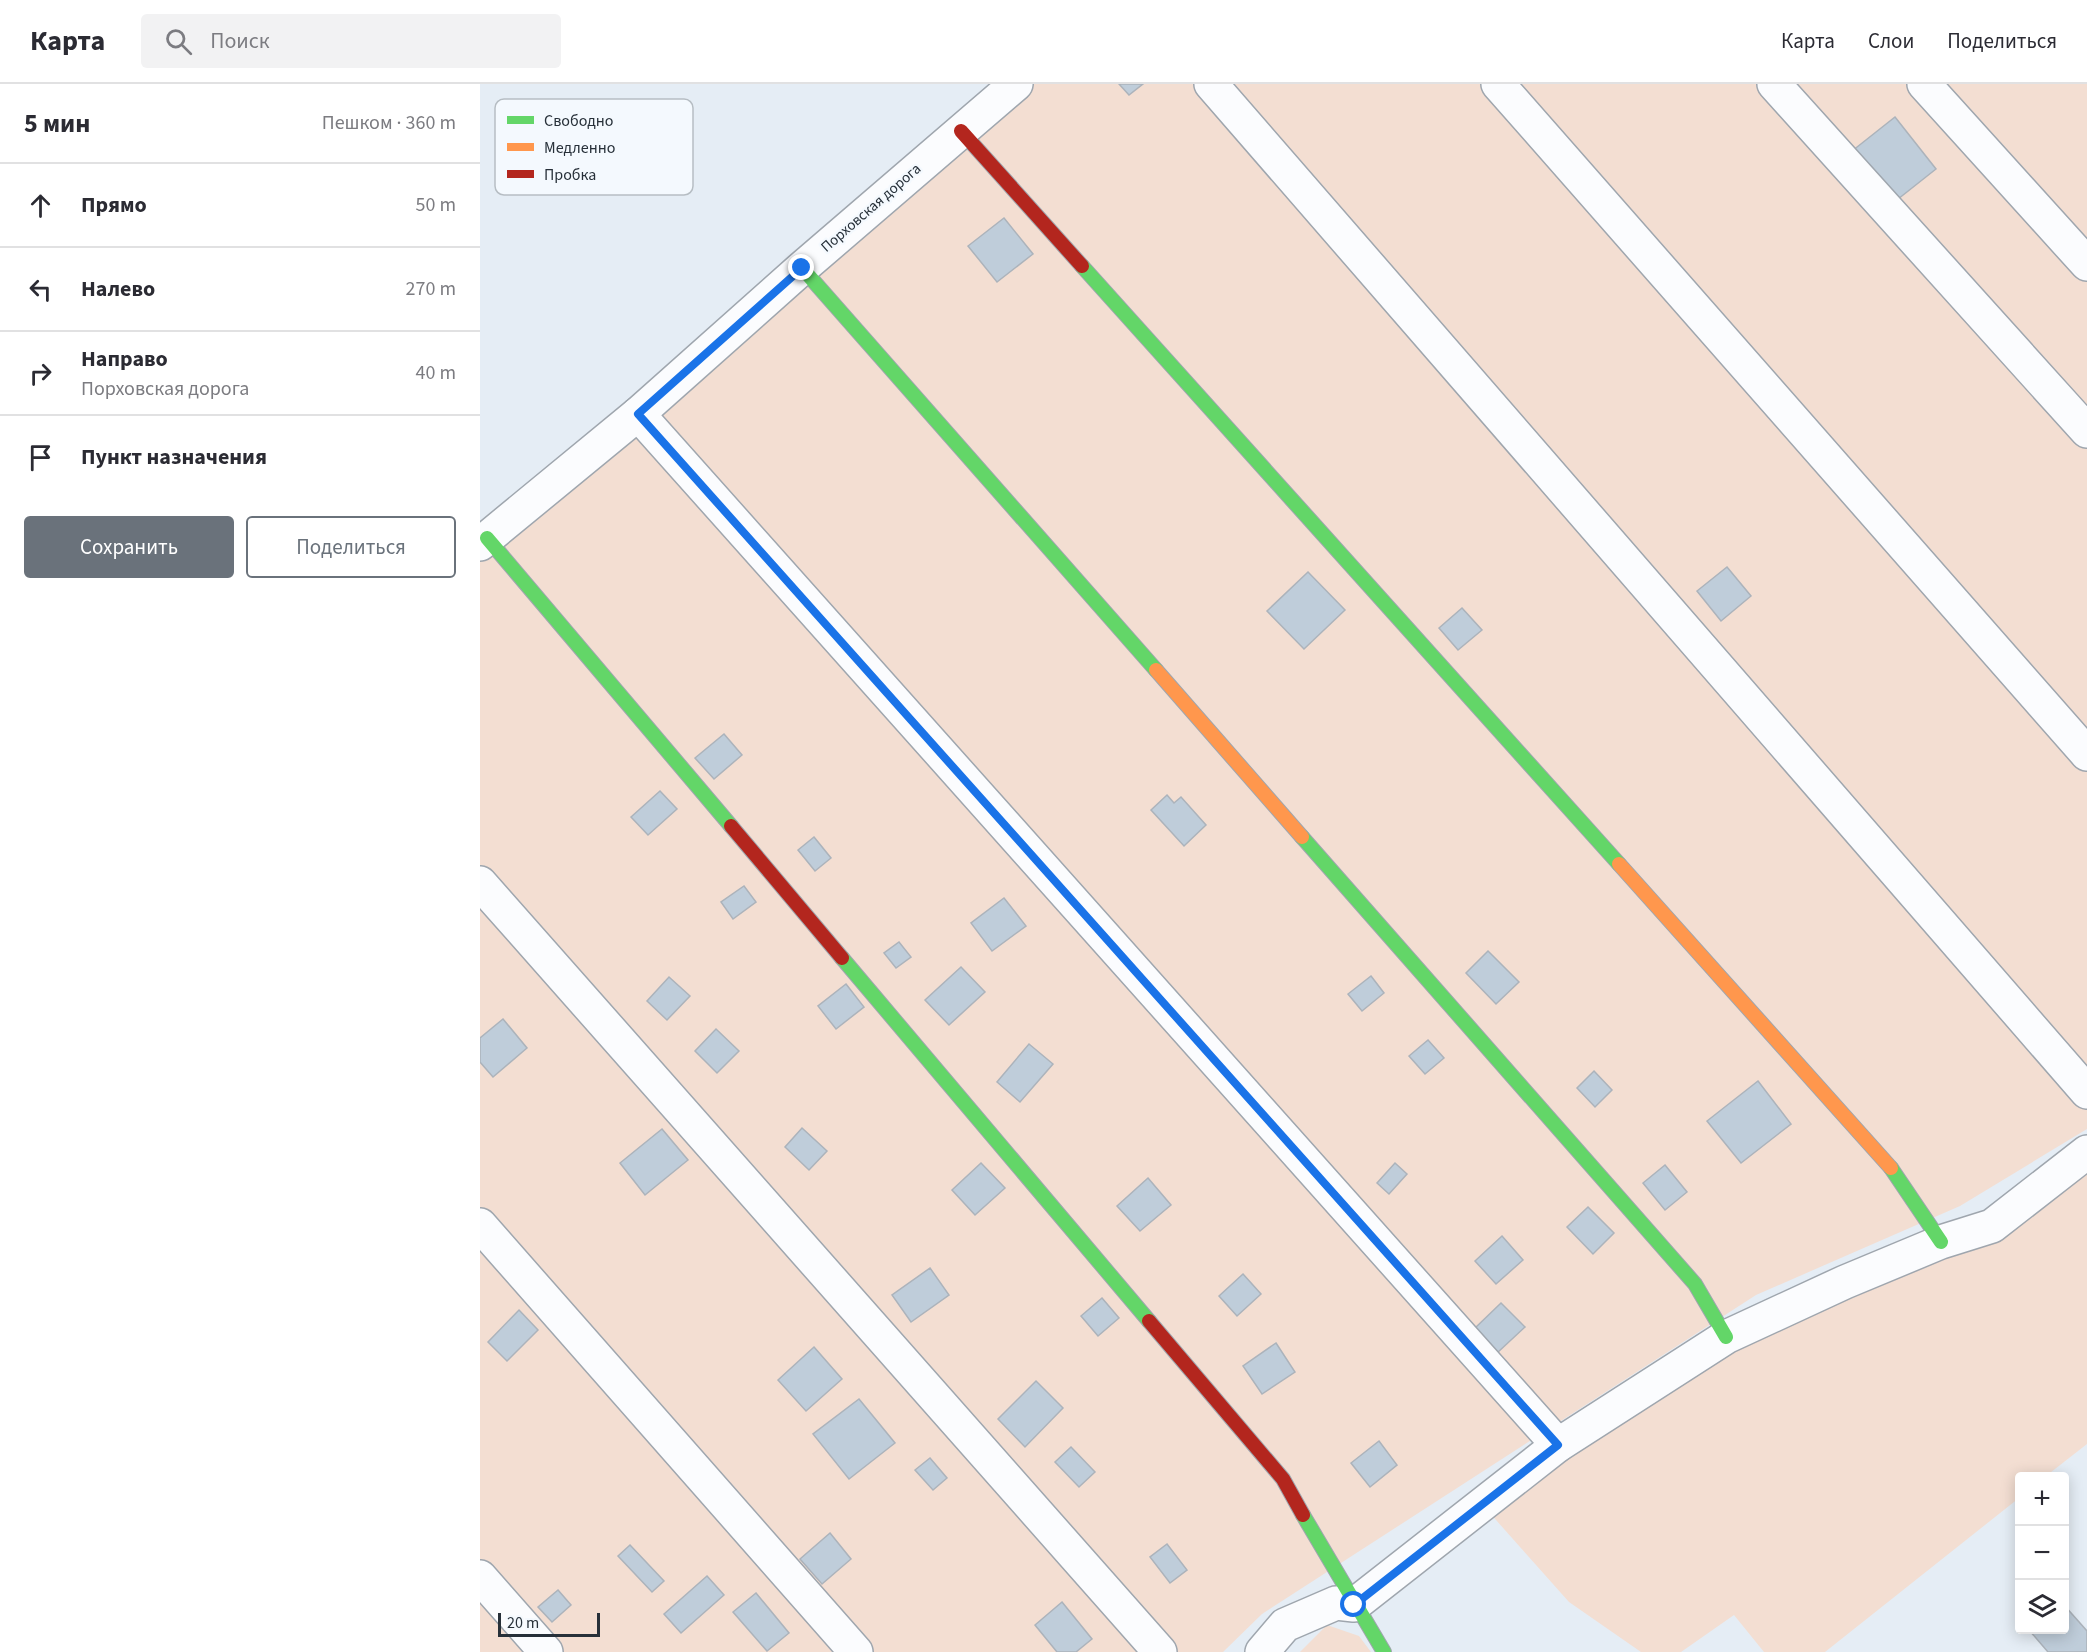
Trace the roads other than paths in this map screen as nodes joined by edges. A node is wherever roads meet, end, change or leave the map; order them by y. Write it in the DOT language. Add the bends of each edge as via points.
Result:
graph roads {
  1 [pos="1016,84"];
  2 [pos="1211,84"];
  3 [pos="1498,84"];
  4 [pos="1774,84"];
  5 [pos="1924,84"];
  6 [pos="961,131"];
  7 [pos="2087,264"];
  8 [pos="802,268"];
  9 [pos="638,414"];
  10 [pos="2087,431"];
  11 [pos="483,541"];
  12 [pos="2087,754"];
  13 [pos="480,883"];
  14 [pos="2087,1092"];
  15 [pos="2087,1152"];
  16 [pos="480,1225"];
  17 [pos="1941,1242"];
  18 [pos="1726,1337"];
  19 [pos="1558,1445"];
  20 [pos="480,1577"];
  21 [pos="1354,1605"];
  22 [pos="546,1652"];
  23 [pos="856,1652"];
  24 [pos="1160,1652"];
  25 [pos="1262,1652"];
  26 [pos="1384,1652"];
  1 -- 6 [label="street, Порховская дорога"];
  2 -- 14 [label="street"];
  3 -- 12 [label="street"];
  4 -- 10 [label="street"];
  5 -- 7 [label="street"];
  6 -- 8 [label="street, Порховская дорога"];
  6 -- 17 [label="street" via="1893,1170"];
  8 -- 9 [label="street, Порховская дорога"];
  8 -- 18 [label="street" via="1695,1284"];
  9 -- 11 [label="street, Порховская дорога"];
  9 -- 19 [label="street"];
  11 -- 21 [label="street" via="1283,1479"];
  13 -- 24 [label="street"];
  15 -- 17 [label="street" via="1992,1226"];
  16 -- 23 [label="street"];
  17 -- 18 [label="street"];
  18 -- 19 [label="street"];
  19 -- 21 [label="street"];
  20 -- 22 [label="street"];
  21 -- 25 [label="street" via="1336,1603 1285,1625"];
  21 -- 26 [label="street"];
}
